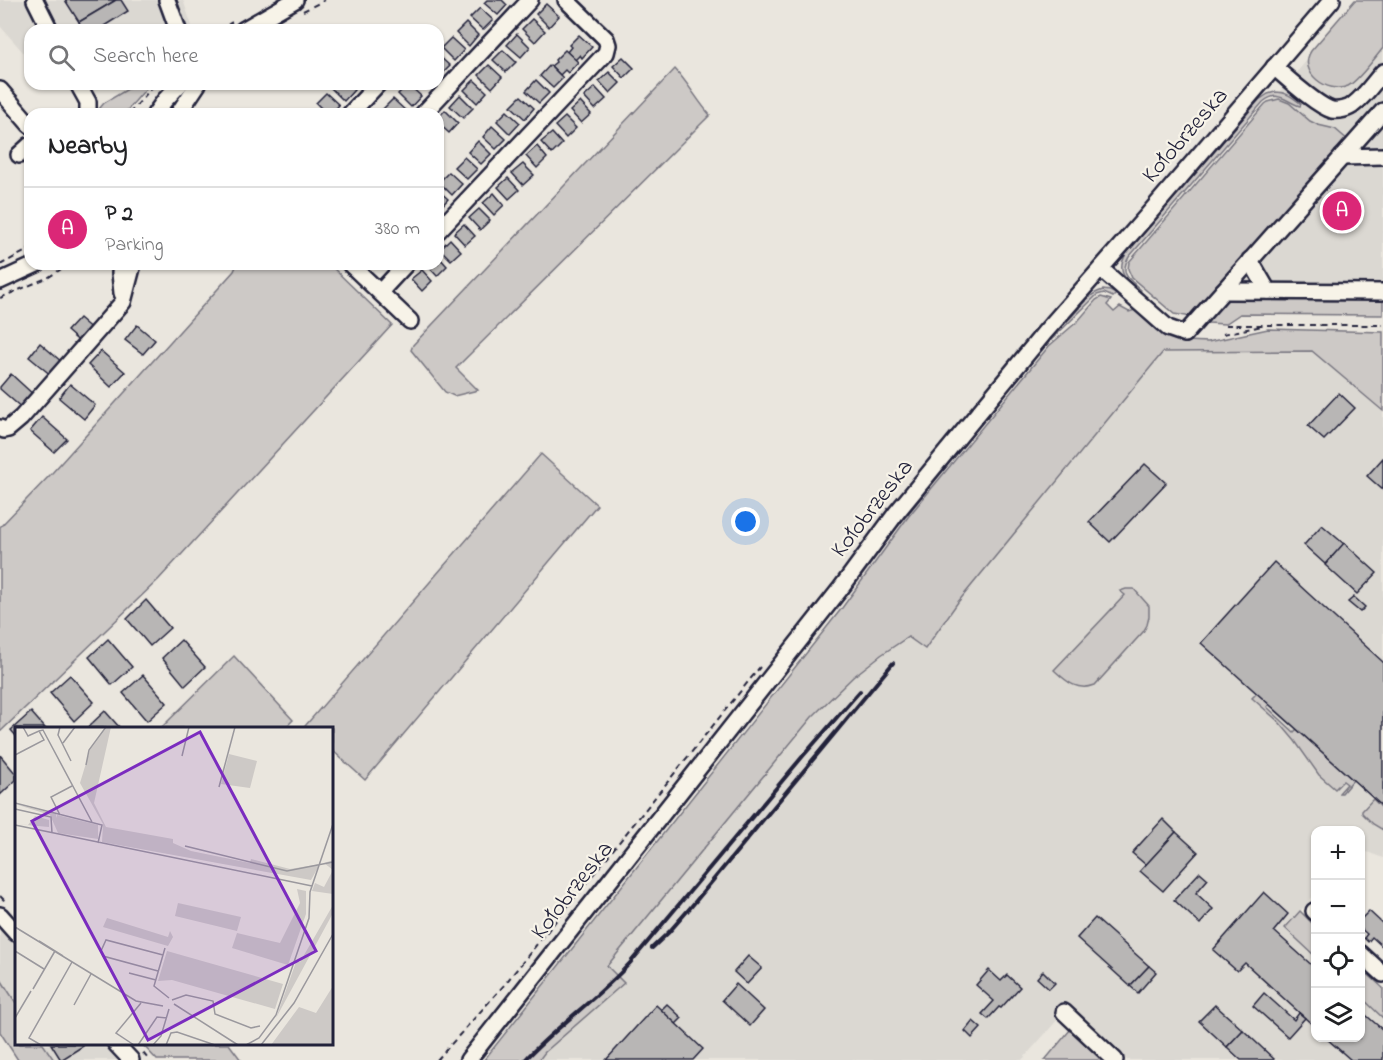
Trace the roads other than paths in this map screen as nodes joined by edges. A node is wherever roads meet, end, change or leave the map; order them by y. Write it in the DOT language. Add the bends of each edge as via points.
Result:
graph roads {
  1 [pos="35,0"];
  2 [pos="167,0"];
  3 [pos="295,0"];
  4 [pos="530,0"];
  5 [pos="566,0"];
  6 [pos="1332,0"];
  7 [pos="47,24"];
  8 [pos="176,24"];
  9 [pos="253,24"];
  10 [pos="1274,67"];
  11 [pos="1383,72"];
  12 [pos="0,90"];
  13 [pos="81,90"];
  14 [pos="174,90"];
  15 [pos="176,90"];
  16 [pos="194,90"];
  17 [pos="372,90"];
  18 [pos="88,108"];
  19 [pos="159,108"];
  20 [pos="168,108"];
  21 [pos="182,108"];
  22 [pos="356,108"];
  23 [pos="429,108"];
  24 [pos="1383,111"];
  25 [pos="24,117"];
  26 [pos="1383,156"];
  27 [pos="1342,157"];
  28 [pos="444,225"];
  29 [pos="1250,260"];
  30 [pos="1101,269"];
  31 [pos="24,270"];
  32 [pos="120,270"];
  33 [pos="131,270"];
  34 [pos="356,270"];
  35 [pos="400,270"];
  36 [pos="0,281"];
  37 [pos="1223,291"];
  38 [pos="1268,291"];
  39 [pos="380,292"];
  40 [pos="1383,292"];
  41 [pos="123,302"];
  42 [pos="410,321"];
  43 [pos="0,428"];
  44 [pos="0,915"];
  45 [pos="15,932"];
  46 [pos="1365,958"];
  47 [pos="1383,974"];
  48 [pos="1064,1012"];
  49 [pos="117,1045"];
  50 [pos="131,1060"];
  51 [pos="468,1060"];
  52 [pos="1115,1060"];
  1 -- 7 [label="street"];
  2 -- 8 [label="street"];
  3 -- 9 [label="street"];
  4 -- 23 [label="street"];
  5 -- 28 [label="street" via="606,39 606,52"];
  6 -- 10 [label="street, Kołobrzeska"];
  10 -- 11 [label="street" via="1331,110 1354,104"];
  10 -- 30 [label="street, Kołobrzeska"];
  12 -- 25 [label="street"];
  13 -- 18 [label="street"];
  14 -- 19 [label="street"];
  15 -- 20 [label="street"];
  16 -- 21 [label="street"];
  17 -- 22 [label="street"];
  24 -- 27 [label="street"];
  26 -- 27 [label="street"];
  27 -- 29 [label="street"];
  29 -- 37 [label="street"];
  29 -- 38 [label="street"];
  30 -- 37 [label="street" via="1168,328 1185,334"];
  30 -- 51 [label="street, Kołobrzeska" via="897,512"];
  31 -- 36 [label="street"];
  32 -- 41 [label="street"];
  33 -- 41 [label="street"];
  34 -- 39 [label="street"];
  35 -- 39 [label="street"];
  37 -- 38 [label="street"];
  38 -- 40 [label="street"];
  39 -- 42 [label="street"];
  41 -- 43 [label="street" via="21,418 8,429"];
  44 -- 45 [label="street"];
  46 -- 47 [label="street"];
  48 -- 52 [label="street"];
  49 -- 50 [label="street"];
}
